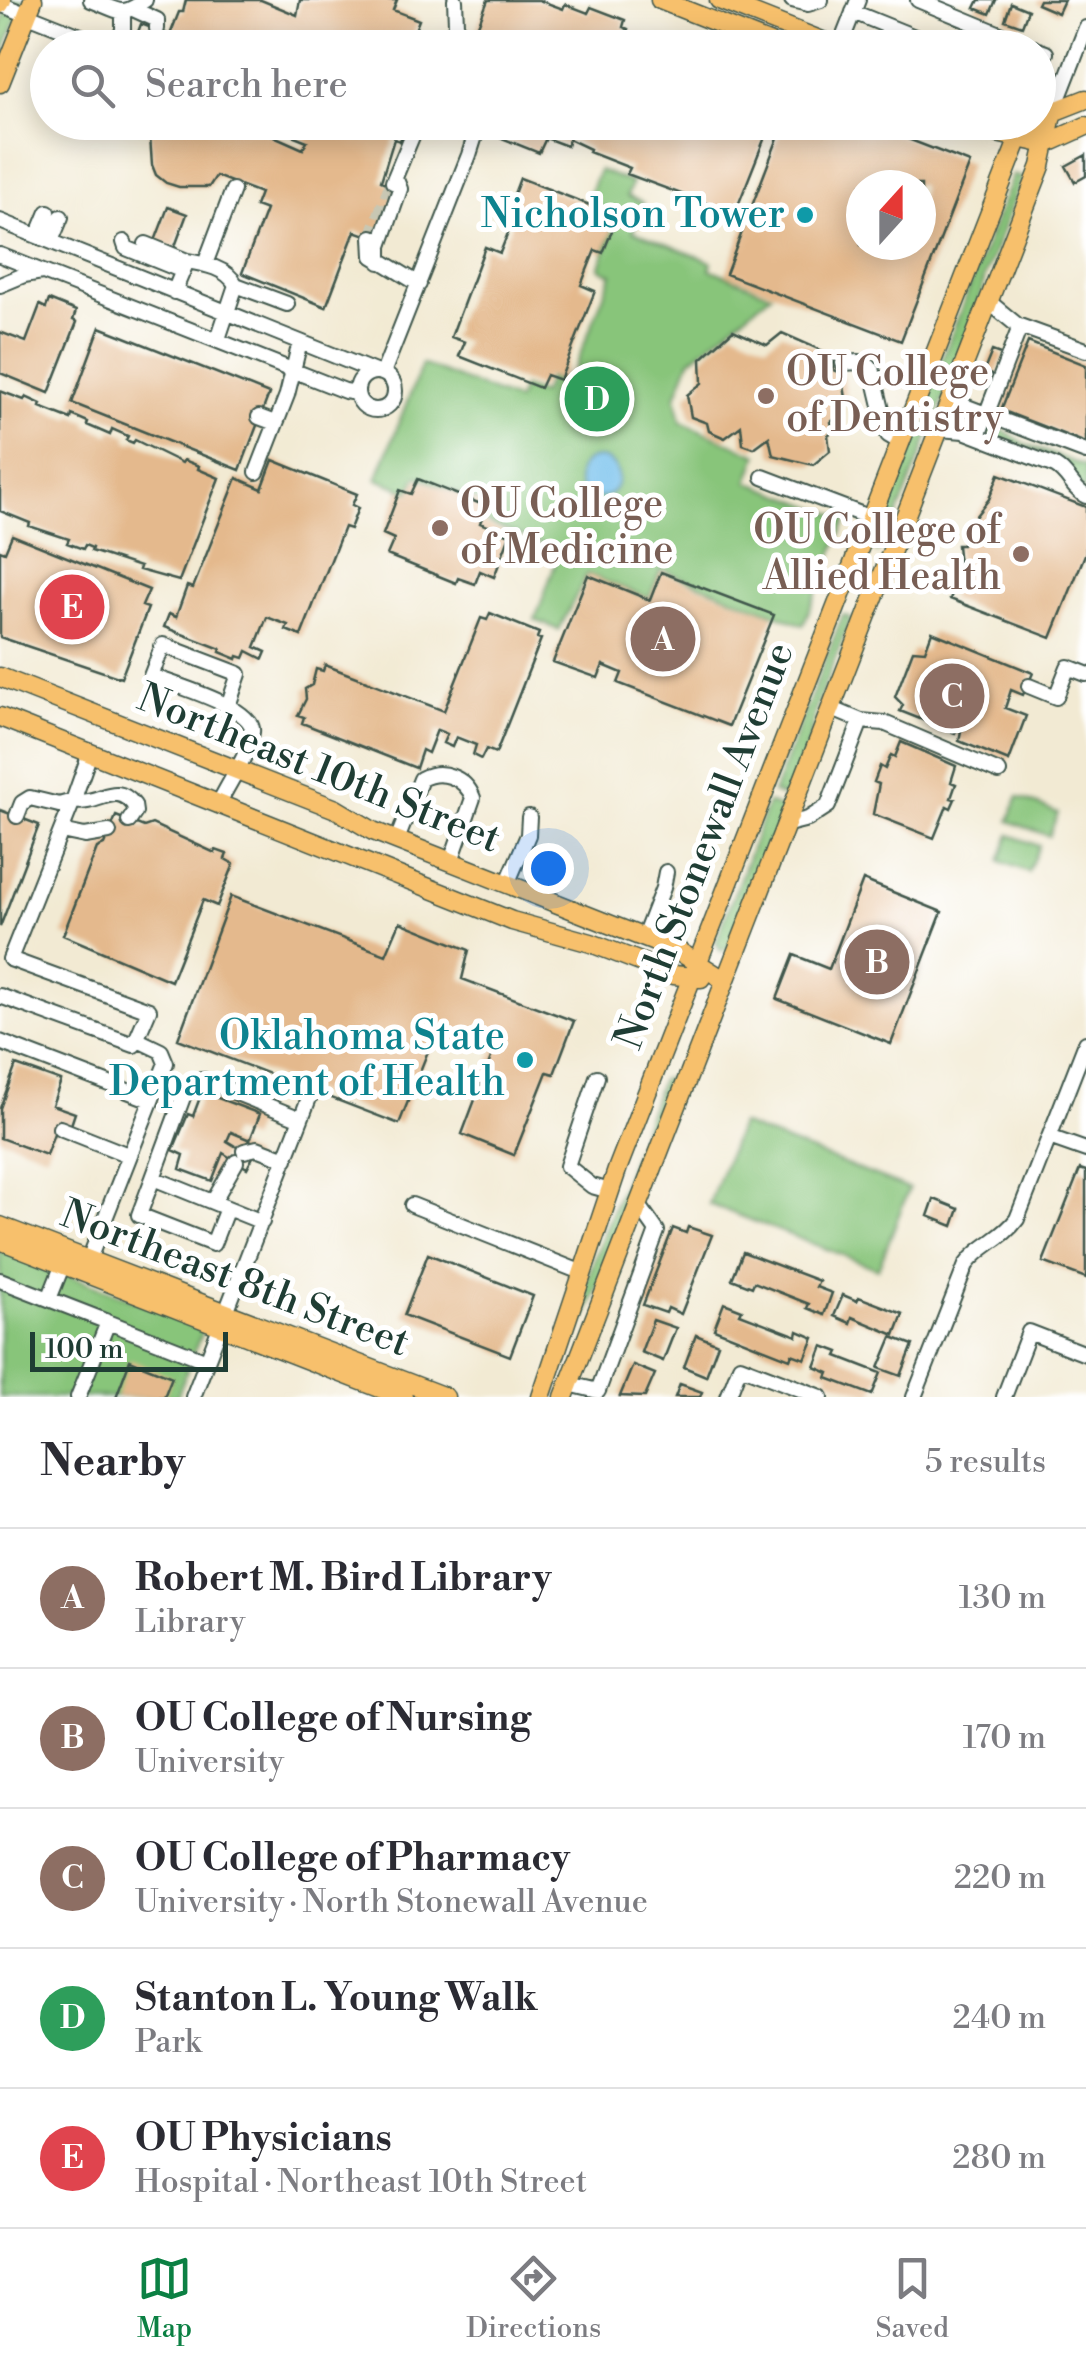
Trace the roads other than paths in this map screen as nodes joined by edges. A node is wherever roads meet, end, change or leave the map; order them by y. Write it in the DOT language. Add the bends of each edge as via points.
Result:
graph roads {
  1 [pos="91,0"];
  2 [pos="455,0"];
  3 [pos="660,0"];
  4 [pos="719,0"];
  5 [pos="792,0"];
  6 [pos="821,0"];
  7 [pos="918,0"];
  8 [pos="1,3"];
  9 [pos="135,6"];
  10 [pos="856,6"];
  11 [pos="30,7"];
  12 [pos="1086,28"];
  13 [pos="76,30"];
  14 [pos="124,30"];
  15 [pos="156,30"];
  16 [pos="456,30"];
  17 [pos="736,30"];
  18 [pos="796,30"];
  19 [pos="846,30"];
  20 [pos="905,30"];
  21 [pos="990,30"];
  22 [pos="0,83"];
  23 [pos="1056,92"];
  24 [pos="1086,99"];
  25 [pos="1056,111"];
  26 [pos="1086,126"];
  27 [pos="410,140"];
  28 [pos="474,140"];
  29 [pos="1018,140"];
  30 [pos="1028,140"];
  31 [pos="1046,140"];
  32 [pos="1055,140"];
  33 [pos="1056,140"];
  34 [pos="1046,144"];
  35 [pos="232,190"];
  36 [pos="54,214"];
  37 [pos="0,220"];
  38 [pos="372,237"];
  39 [pos="45,238"];
  40 [pos="124,242"];
  41 [pos="146,244"];
  42 [pos="0,255"];
  43 [pos="380,262"];
  44 [pos="205,264"];
  45 [pos="185,266"];
  46 [pos="44,272"];
  47 [pos="144,280"];
  48 [pos="236,284"];
  49 [pos="420,284"];
  50 [pos="0,286"];
  51 [pos="174,292"];
  52 [pos="989,302"];
  53 [pos="287,304"];
  54 [pos="135,306"];
  55 [pos="226,312"];
  56 [pos="1017,325"];
  57 [pos="218,339"];
  58 [pos="300,342"];
  59 [pos="1086,350"];
  60 [pos="843,363"];
  61 [pos="292,369"];
  62 [pos="379,372"];
  63 [pos="357,393"];
  64 [pos="953,395"];
  65 [pos="987,414"];
  66 [pos="259,418"];
  67 [pos="274,423"];
  68 [pos="1017,426"];
  69 [pos="939,429"];
  70 [pos="978,436"];
  71 [pos="900,442"];
  72 [pos="1086,452"];
  73 [pos="1086,462"];
  74 [pos="257,472"];
  75 [pos="763,477"];
  76 [pos="1086,496"];
  77 [pos="871,518"];
  78 [pos="1086,674"];
  79 [pos="0,677"];
  80 [pos="1029,686"];
  81 [pos="228,706"];
  82 [pos="830,708"];
  83 [pos="0,717"];
  84 [pos="860,721"];
  85 [pos="90,753"];
  86 [pos="234,770"];
  87 [pos="999,772"];
  88 [pos="73,801"];
  89 [pos="218,805"];
  90 [pos="17,816"];
  91 [pos="528,817"];
  92 [pos="128,821"];
  93 [pos="784,825"];
  94 [pos="61,831"];
  95 [pos="109,832"];
  96 [pos="397,840"];
  97 [pos="451,861"];
  98 [pos="666,872"];
  99 [pos="508,884"];
  100 [pos="644,938"];
  101 [pos="695,970"];
  102 [pos="724,980"];
  103 [pos="0,996"];
  104 [pos="136,1038"];
  105 [pos="0,1042"];
  106 [pos="1086,1042"];
  107 [pos="597,1077"];
  108 [pos="311,1092"];
  109 [pos="151,1100"];
  110 [pos="301,1119"];
  111 [pos="60,1128"];
  112 [pos="1049,1136"];
  113 [pos="1086,1150"];
  114 [pos="128,1155"];
  115 [pos="286,1159"];
  116 [pos="153,1178"];
  117 [pos="610,1191"];
  118 [pos="412,1204"];
  119 [pos="638,1204"];
  120 [pos="220,1205"];
  121 [pos="262,1222"];
  122 [pos="0,1226"];
  123 [pos="0,1240"];
  124 [pos="63,1264"];
  125 [pos="87,1266"];
  126 [pos="583,1273"];
  127 [pos="0,1280"];
  128 [pos="49,1300"];
  129 [pos="224,1319"];
  130 [pos="108,1322"];
  131 [pos="1086,1354"];
  132 [pos="207,1361"];
  133 [pos="566,1390"];
  134 [pos="78,1397"];
  135 [pos="193,1397"];
  136 [pos="404,1397"];
  137 [pos="445,1397"];
  138 [pos="541,1397"];
  139 [pos="728,1397"];
  140 [pos="821,1397"];
  141 [pos="914,1397"];
  142 [pos="1004,1397"];
  1 -- 9 [label="street"];
  2 -- 16 [label="street"];
  3 -- 17 [label="main road"];
  4 -- 18 [label="main road"];
  5 -- 6 [label="street"];
  7 -- 21 [label="street"];
  8 -- 11 [label="street"];
  9 -- 14 [label="street"];
  9 -- 15 [label="street" via="157,20"];
  10 -- 19 [label="street"];
  10 -- 20 [label="street"];
  11 -- 13 [label="street"];
  11 -- 22 [label="main road"];
  12 -- 23 [label="street, North Stonewall Avenue"];
  24 -- 25 [label="main road"];
  26 -- 33 [label="main road"];
  27 -- 43 [label="street" via="393,181 400,189"];
  28 -- 49 [label="street"];
  29 -- 71 [label="main road, North Stonewall Avenue"];
  30 -- 34 [label="main road"];
  31 -- 34 [label="main road, North Stonewall Avenue"];
  32 -- 34 [label="main road"];
  34 -- 52 [label="main road, North Stonewall Avenue"];
  35 -- 44 [label="street"];
  36 -- 39 [label="street"];
  37 -- 39 [label="street"];
  38 -- 43 [label="street"];
  39 -- 47 [label="street"];
  40 -- 45 [label="street"];
  41 -- 45 [label="street"];
  42 -- 46 [label="street"];
  43 -- 49 [label="street"];
  44 -- 45 [label="street"];
  44 -- 48 [label="street"];
  45 -- 51 [label="street"];
  46 -- 50 [label="street"];
  46 -- 54 [label="street"];
  47 -- 51 [label="street"];
  47 -- 54 [label="street"];
  48 -- 53 [label="street"];
  48 -- 55 [label="street"];
  49 -- 62 [label="street"];
  51 -- 55 [label="street"];
  52 -- 56 [label="street"];
  52 -- 64 [label="main road, North Stonewall Avenue"];
  54 -- 57 [label="street"];
  55 -- 57 [label="street"];
  55 -- 58 [label="street"];
  56 -- 59 [label="street"];
  56 -- 65 [label="street"];
  57 -- 61 [label="street"];
  58 -- 61 [label="street"];
  58 -- 62 [label="street"];
  60 -- 71 [label="street" via="872,368 888,435"];
  61 -- 63 [label="street"];
  61 -- 67 [label="street"];
  62 -- 63 [label="street" via="360,380"];
  62 -- 63 [label="street" via="395,389 387,407 366,408"];
  64 -- 65 [label="street"];
  64 -- 69 [label="main road, North Stonewall Avenue"];
  65 -- 68 [label="street"];
  65 -- 70 [label="street"];
  66 -- 67 [label="street"];
  67 -- 74 [label="street"];
  68 -- 72 [label="street"];
  68 -- 73 [label="street"];
  69 -- 70 [label="street"];
  69 -- 82 [label="main road, North Stonewall Avenue"];
  70 -- 76 [label="street" via="1055,466"];
  71 -- 77 [label="main road, North Stonewall Avenue"];
  75 -- 77 [label="street"];
  77 -- 101 [label="main road, North Stonewall Avenue"];
  78 -- 80 [label="street" via="1068,667 1056,697"];
  79 -- 86 [label="main road, Northeast 10th Street"];
  81 -- 81 [label="street" via="152,676 163,645 239,674"];
  81 -- 86 [label="street" via="253,729"];
  82 -- 84 [label="street"];
  82 -- 93 [label="main road, North Stonewall Avenue"];
  83 -- 85 [label="main road, Northeast 10th Street"];
  84 -- 87 [label="street" via="884,724"];
  84 -- 93 [label="street" via="828,806"];
  85 -- 88 [label="street"];
  85 -- 89 [label="main road, Northeast 10th Street"];
  86 -- 89 [label="street"];
  86 -- 96 [label="main road, Northeast 10th Street"];
  88 -- 90 [label="street" via="26,799"];
  88 -- 92 [label="street" via="120,794 134,804"];
  88 -- 94 [label="street"];
  89 -- 101 [label="main road, Northeast 10th Street" via="512,921 674,975"];
  91 -- 99 [label="street"];
  93 -- 102 [label="main road, North Stonewall Avenue"];
  94 -- 95 [label="street"];
  94 -- 104 [label="street" via="10,958 148,1010"];
  96 -- 97 [label="main road, Northeast 10th Street"];
  96 -- 97 [label="street" via="422,779 456,778 473,798"];
  97 -- 99 [label="main road, Northeast 10th Street"];
  98 -- 100 [label="street"];
  99 -- 100 [label="main road, Northeast 10th Street"];
  100 -- 101 [label="main road, Northeast 10th Street"];
  101 -- 102 [label="main road, Northeast 10th Street"];
  101 -- 117 [label="main road, North Stonewall Avenue"];
  102 -- 119 [label="main road, North Stonewall Avenue"];
  103 -- 104 [label="street" via="134,1045"];
  104 -- 109 [label="street" via="160,1050 166,1063"];
  105 -- 109 [label="street"];
  106 -- 112 [label="street"];
  107 -- 117 [label="street" via="567,1166"];
  108 -- 110 [label="street"];
  109 -- 114 [label="street"];
  110 -- 115 [label="street"];
  110 -- 116 [label="street" via="195,1081 186,1089"];
  111 -- 114 [label="street"];
  112 -- 113 [label="street"];
  112 -- 141 [label="street" via="1013,1225 964,1269"];
  114 -- 125 [label="street"];
  115 -- 120 [label="street" via="257,1148 240,1157"];
  115 -- 121 [label="street"];
  116 -- 120 [label="street"];
  116 -- 120 [label="street" via="139,1215 212,1244"];
  117 -- 126 [label="main road, North Stonewall Avenue"];
  118 -- 126 [label="street"];
  119 -- 133 [label="main road, North Stonewall Avenue"];
  119 -- 133 [label="street" via="658,1231 598,1391"];
  120 -- 121 [label="street"];
  121 -- 129 [label="street"];
  122 -- 125 [label="main road, Northeast 8th Street"];
  123 -- 124 [label="main road, Northeast 8th Street"];
  124 -- 125 [label="main road, Northeast 8th Street"];
  124 -- 128 [label="street"];
  125 -- 129 [label="main road, Northeast 8th Street"];
  126 -- 138 [label="main road, North Stonewall Avenue"];
  127 -- 128 [label="street"];
  128 -- 130 [label="street"];
  129 -- 132 [label="street"];
  129 -- 136 [label="main road, Northeast 8th Street"];
  129 -- 137 [label="main road, Northeast 8th Street"];
  130 -- 132 [label="street"];
  130 -- 134 [label="street"];
  131 -- 142 [label="street" via="1029,1332"];
  132 -- 135 [label="street"];
  139 -- 140 [label="street" via="740,1366"];
}
